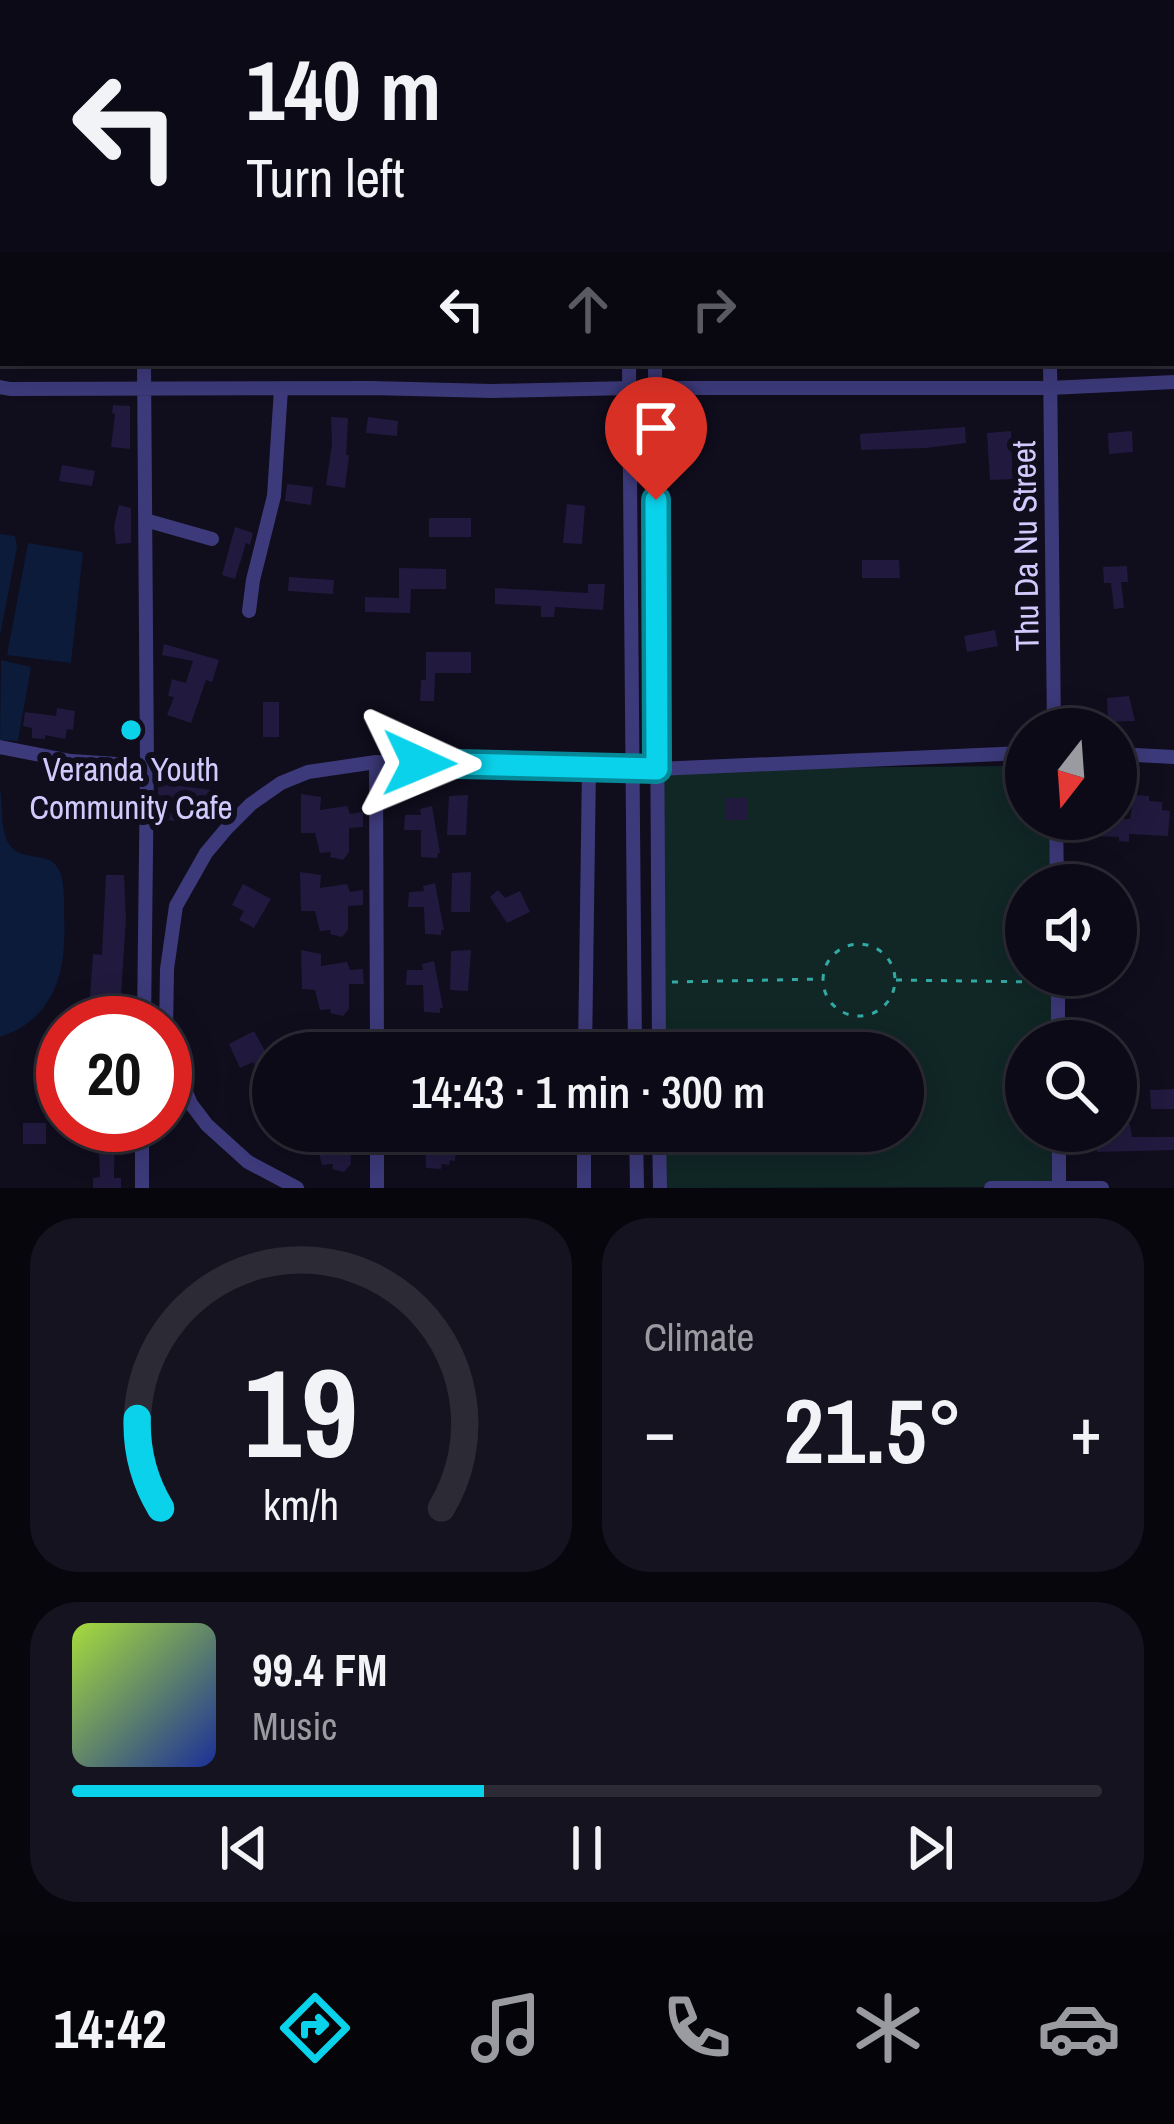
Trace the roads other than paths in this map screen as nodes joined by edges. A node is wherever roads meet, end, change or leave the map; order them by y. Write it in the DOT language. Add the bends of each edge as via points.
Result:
graph roads {
  1 [pos="144,366"];
  2 [pos="629,366"];
  3 [pos="656,366"];
  4 [pos="1050,366"];
  5 [pos="1174,382"];
  6 [pos="0,387"];
  7 [pos="281,388"];
  8 [pos="629,388"];
  9 [pos="656,388"];
  10 [pos="1050,388"];
  11 [pos="145,389"];
  12 [pos="146,520"];
  13 [pos="630,537"];
  14 [pos="656,538"];
  15 [pos="212,539"];
  16 [pos="249,611"];
  17 [pos="1054,708"];
  18 [pos="0,747"];
  19 [pos="1005,754"];
  20 [pos="1137,755"];
  21 [pos="1174,757"];
  22 [pos="376,762"];
  23 [pos="147,766"];
  24 [pos="589,766"];
  25 [pos="631,769"];
  26 [pos="657,769"];
  27 [pos="144,996"];
  28 [pos="377,1032"];
  29 [pos="585,1032"];
  30 [pos="634,1032"];
  31 [pos="658,1032"];
  32 [pos="142,1152"];
  33 [pos="377,1152"];
  34 [pos="584,1152"];
  35 [pos="636,1152"];
  36 [pos="659,1152"];
  37 [pos="1058,1152"];
  38 [pos="1059,1187"];
  39 [pos="142,1188"];
  40 [pos="297,1188"];
  41 [pos="377,1188"];
  42 [pos="584,1188"];
  43 [pos="637,1188"];
  44 [pos="660,1188"];
  45 [pos="991,1188"];
  46 [pos="1102,1188"];
  1 -- 11 [label="street"];
  2 -- 8 [label="street"];
  3 -- 9 [label="street"];
  4 -- 10 [label="street, Thu Da Nu Street"];
  5 -- 10 [label="street"];
  6 -- 11 [label="street"];
  7 -- 8 [label="street"];
  7 -- 11 [label="street"];
  7 -- 16 [label="street" via="274,496"];
  8 -- 9 [label="street"];
  8 -- 13 [label="street"];
  9 -- 10 [label="street"];
  9 -- 14 [label="street"];
  10 -- 17 [label="street, Thu Da Nu Street"];
  11 -- 12 [label="street"];
  12 -- 15 [label="street"];
  12 -- 23 [label="street"];
  13 -- 14 [label="street"];
  13 -- 25 [label="street"];
  14 -- 26 [label="street"];
  18 -- 23 [label="street"];
  19 -- 26 [label="street"];
  20 -- 21 [label="street"];
  22 -- 24 [label="street"];
  22 -- 28 [label="street"];
  22 -- 40 [label="street" via="308,772 251,804 197,867 176,906 166,1032 191,1104 248,1162"];
  23 -- 27 [label="street"];
  24 -- 25 [label="street"];
  24 -- 29 [label="street"];
  25 -- 26 [label="street"];
  25 -- 30 [label="street"];
  26 -- 31 [label="street"];
  32 -- 39 [label="street"];
  33 -- 41 [label="street"];
  34 -- 42 [label="street"];
  35 -- 43 [label="street"];
  36 -- 44 [label="street"];
  37 -- 38 [label="street"];
  38 -- 45 [label="street"];
  38 -- 46 [label="street"];
}
